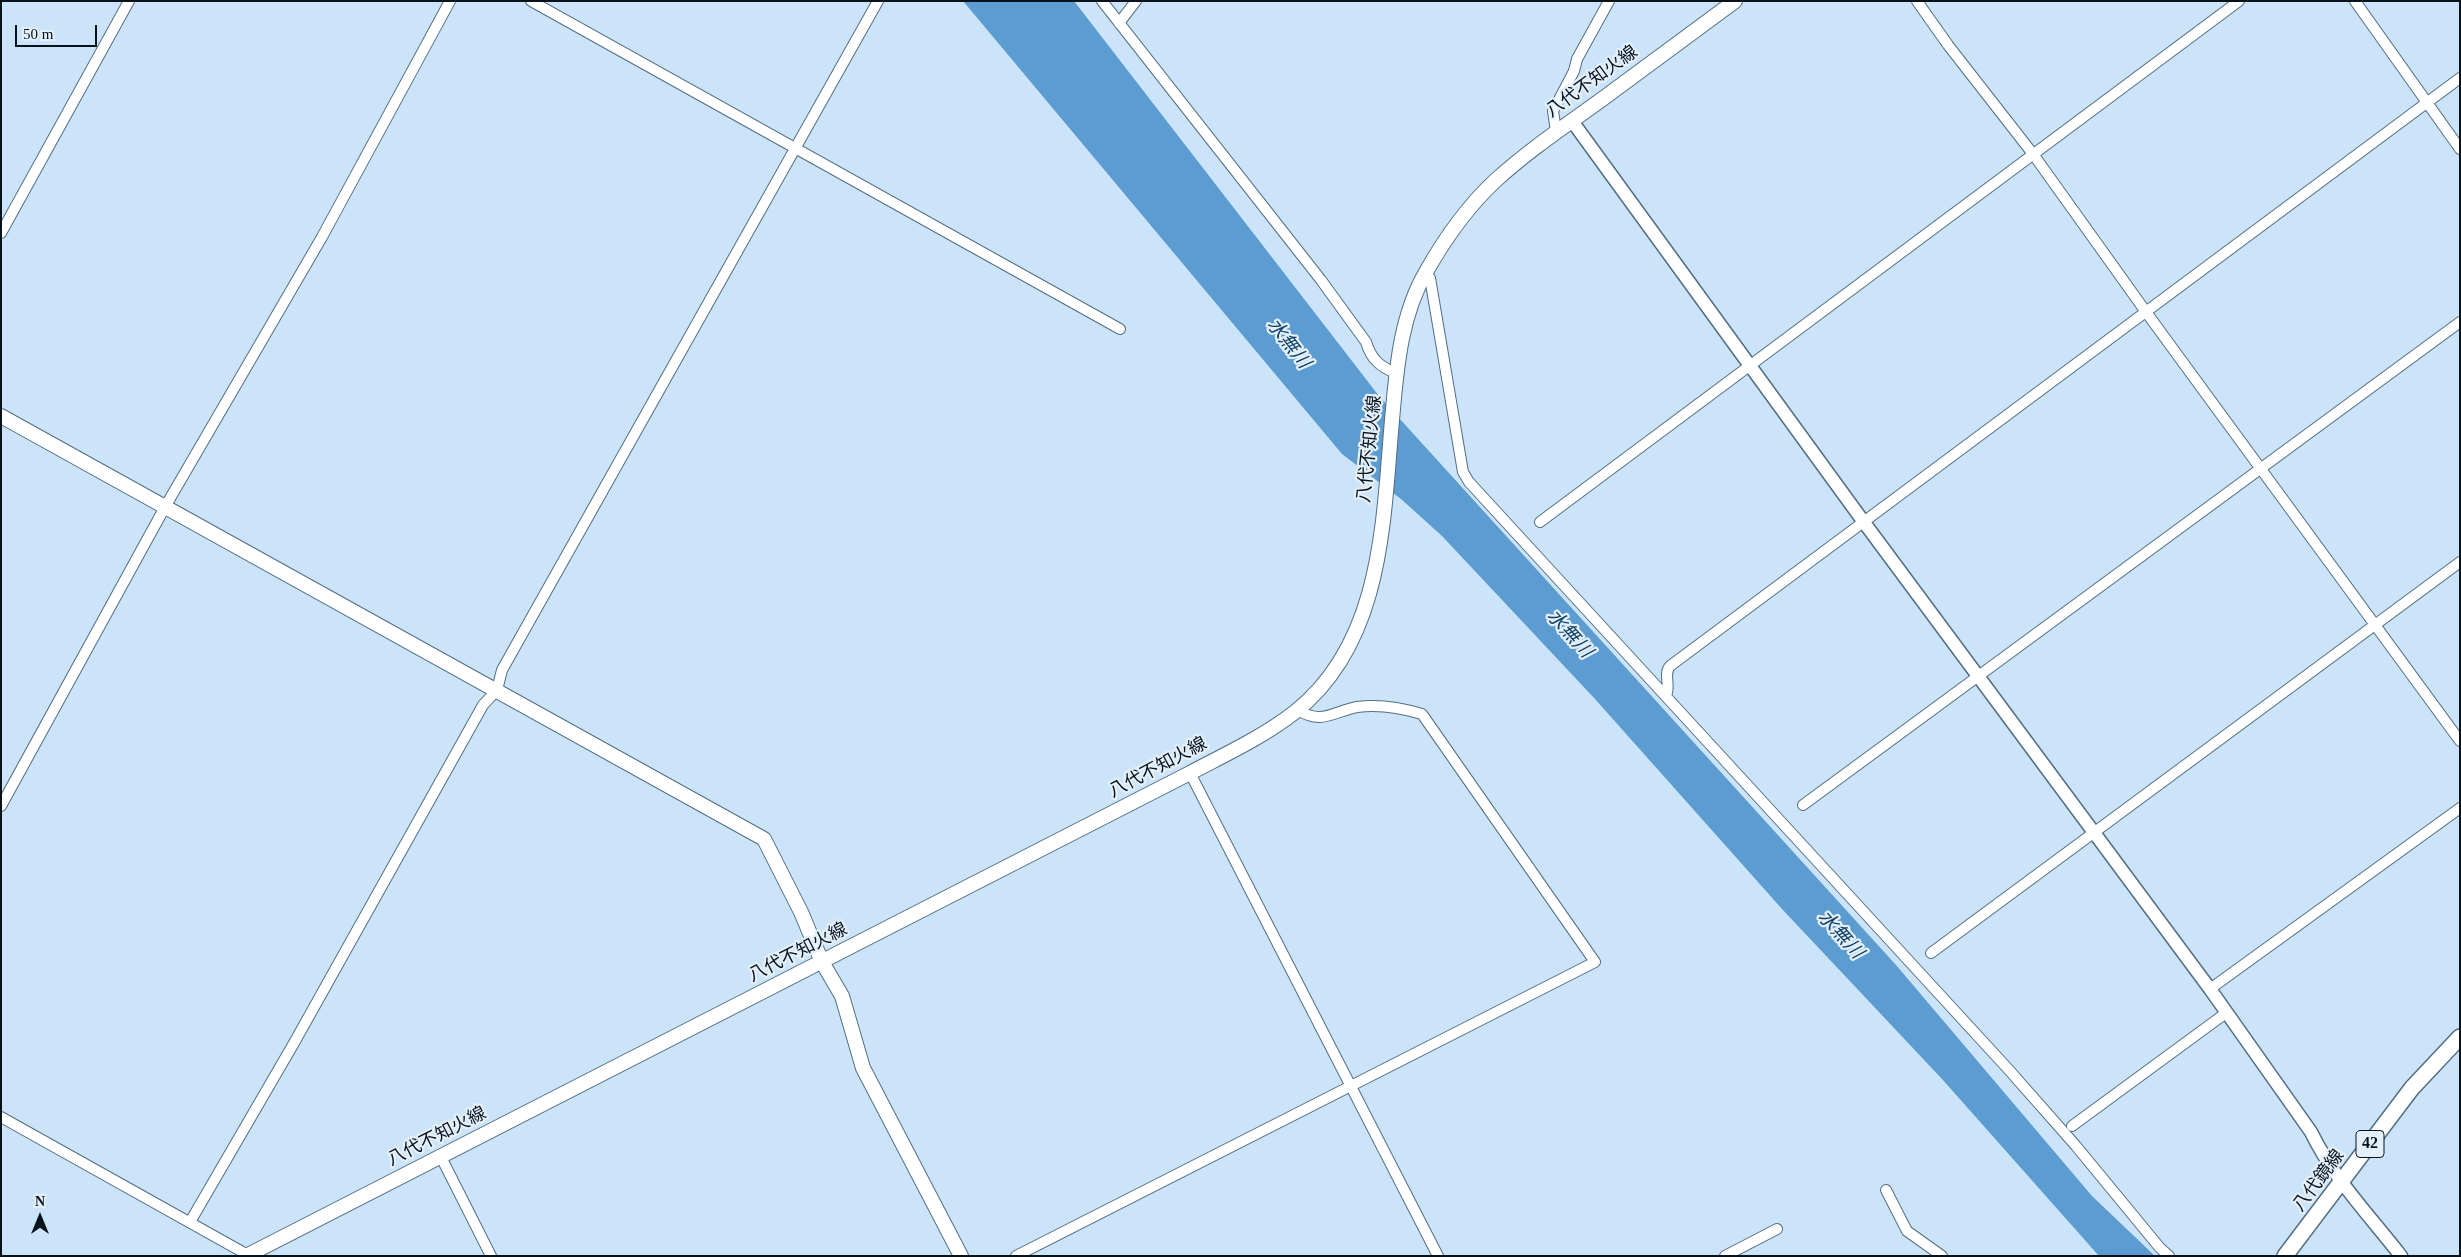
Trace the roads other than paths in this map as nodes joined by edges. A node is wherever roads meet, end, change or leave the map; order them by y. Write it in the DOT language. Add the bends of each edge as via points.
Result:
graph roads {
  1 [pos="129,1"];
  2 [pos="450,1"];
  3 [pos="531,1"];
  4 [pos="878,1"];
  5 [pos="1102,1"];
  6 [pos="1136,1"];
  7 [pos="1608,1"];
  8 [pos="1735,1"];
  9 [pos="1917,1"];
  10 [pos="2239,1"];
  11 [pos="2354,1"];
  12 [pos="1119,23"];
  13 [pos="2460,78"];
  14 [pos="2426,103"];
  15 [pos="1572,121"];
  16 [pos="1556,131"];
  17 [pos="795,149"];
  18 [pos="2460,149"];
  19 [pos="2033,154"];
  20 [pos="1,233"];
  21 [pos="1424,274"];
  22 [pos="2146,312"];
  23 [pos="2460,322"];
  24 [pos="1120,329"];
  25 [pos="1750,365"];
  26 [pos="1396,379"];
  27 [pos="1,416"];
  28 [pos="2260,468"];
  29 [pos="165,507"];
  30 [pos="1863,521"];
  31 [pos="1540,522"];
  32 [pos="2460,562"];
  33 [pos="2374,626"];
  34 [pos="1977,676"];
  35 [pos="497,690"];
  36 [pos="1666,695"];
  37 [pos="1298,710"];
  38 [pos="2460,741"];
  39 [pos="1190,773"];
  40 [pos="1803,805"];
  41 [pos="1,806"];
  42 [pos="2460,808"];
  43 [pos="2094,832"];
  44 [pos="1931,953"];
  45 [pos="822,962"];
  46 [pos="2210,989"];
  47 [pos="2226,1013"];
  48 [pos="2460,1037"];
  49 [pos="1352,1086"];
  50 [pos="1,1117"];
  51 [pos="2072,1126"];
  52 [pos="441,1157"];
  53 [pos="2342,1181"];
  54 [pos="1886,1190"];
  55 [pos="190,1222"];
  56 [pos="1777,1230"];
  57 [pos="247,1255"];
  58 [pos="491,1256"];
  59 [pos="961,1256"];
  60 [pos="1016,1256"];
  61 [pos="1438,1256"];
  62 [pos="1726,1256"];
  63 [pos="1942,1256"];
  64 [pos="2169,1256"];
  65 [pos="2285,1256"];
  66 [pos="2401,1256"];
  1 -- 20 [label="street"];
  2 -- 29 [label="street" via="322,237"];
  3 -- 17 [label="street"];
  4 -- 17 [label="street"];
  5 -- 12 [label="street"];
  6 -- 12 [label="street"];
  7 -- 16 [label="street" via="1553,111"];
  8 -- 15 [label="main road, 八代不知火線"];
  9 -- 19 [label="street"];
  10 -- 19 [label="street"];
  11 -- 14 [label="street"];
  12 -- 26 [label="street" via="1321,280 1366,342 1369,353"];
  13 -- 14 [label="street"];
  14 -- 18 [label="street"];
  14 -- 22 [label="street"];
  15 -- 16 [label="main road, 八代不知火線"];
  15 -- 25 [label="street"];
  16 -- 21 [label="main road, 八代不知火線" via="1495,180"];
  17 -- 24 [label="street"];
  17 -- 35 [label="street" via="502,670"];
  19 -- 22 [label="street"];
  19 -- 25 [label="street"];
  21 -- 26 [label="main road, 八代不知火線" via="1404,332"];
  21 -- 36 [label="street" via="1430,278 1464,472 1469,482"];
  22 -- 28 [label="street"];
  22 -- 30 [label="street"];
  23 -- 28 [label="street"];
  25 -- 30 [label="street"];
  25 -- 31 [label="street"];
  26 -- 37 [label="main road, 八代不知火線" via="1372,590 1344,658"];
  27 -- 29 [label="main road"];
  28 -- 33 [label="street"];
  28 -- 34 [label="street"];
  29 -- 35 [label="main road"];
  29 -- 41 [label="street"];
  30 -- 34 [label="street"];
  30 -- 36 [label="street" via="1670,666"];
  32 -- 33 [label="street"];
  33 -- 38 [label="street"];
  33 -- 43 [label="street"];
  34 -- 40 [label="street"];
  34 -- 43 [label="street"];
  35 -- 45 [label="main road" via="764,839"];
  35 -- 55 [label="street" via="483,705"];
  36 -- 64 [label="street" via="2009,1070"];
  37 -- 39 [label="main road, 八代不知火線" via="1274,728"];
  37 -- 49 [label="street" via="1309,717 1321,718 1357,707 1385,707 1422,714 1595,962"];
  39 -- 45 [label="main road, 八代不知火線"];
  39 -- 49 [label="street"];
  42 -- 46 [label="street"];
  43 -- 44 [label="street"];
  43 -- 46 [label="street"];
  45 -- 52 [label="main road, 八代不知火線"];
  45 -- 59 [label="main road" via="842,996 863,1068"];
  46 -- 47 [label="street"];
  47 -- 51 [label="street"];
  47 -- 53 [label="street"];
  48 -- 53 [label="main road, 八代鏡線 / 42" via="2412,1088"];
  49 -- 60 [label="street"];
  49 -- 61 [label="street"];
  50 -- 55 [label="street"];
  52 -- 57 [label="main road, 八代不知火線"];
  52 -- 58 [label="street"];
  53 -- 65 [label="main road, 八代鏡線 / 42"];
  53 -- 66 [label="street" via="2356,1203"];
  54 -- 63 [label="street" via="1907,1231"];
  55 -- 57 [label="street"];
  56 -- 62 [label="street"];
}
